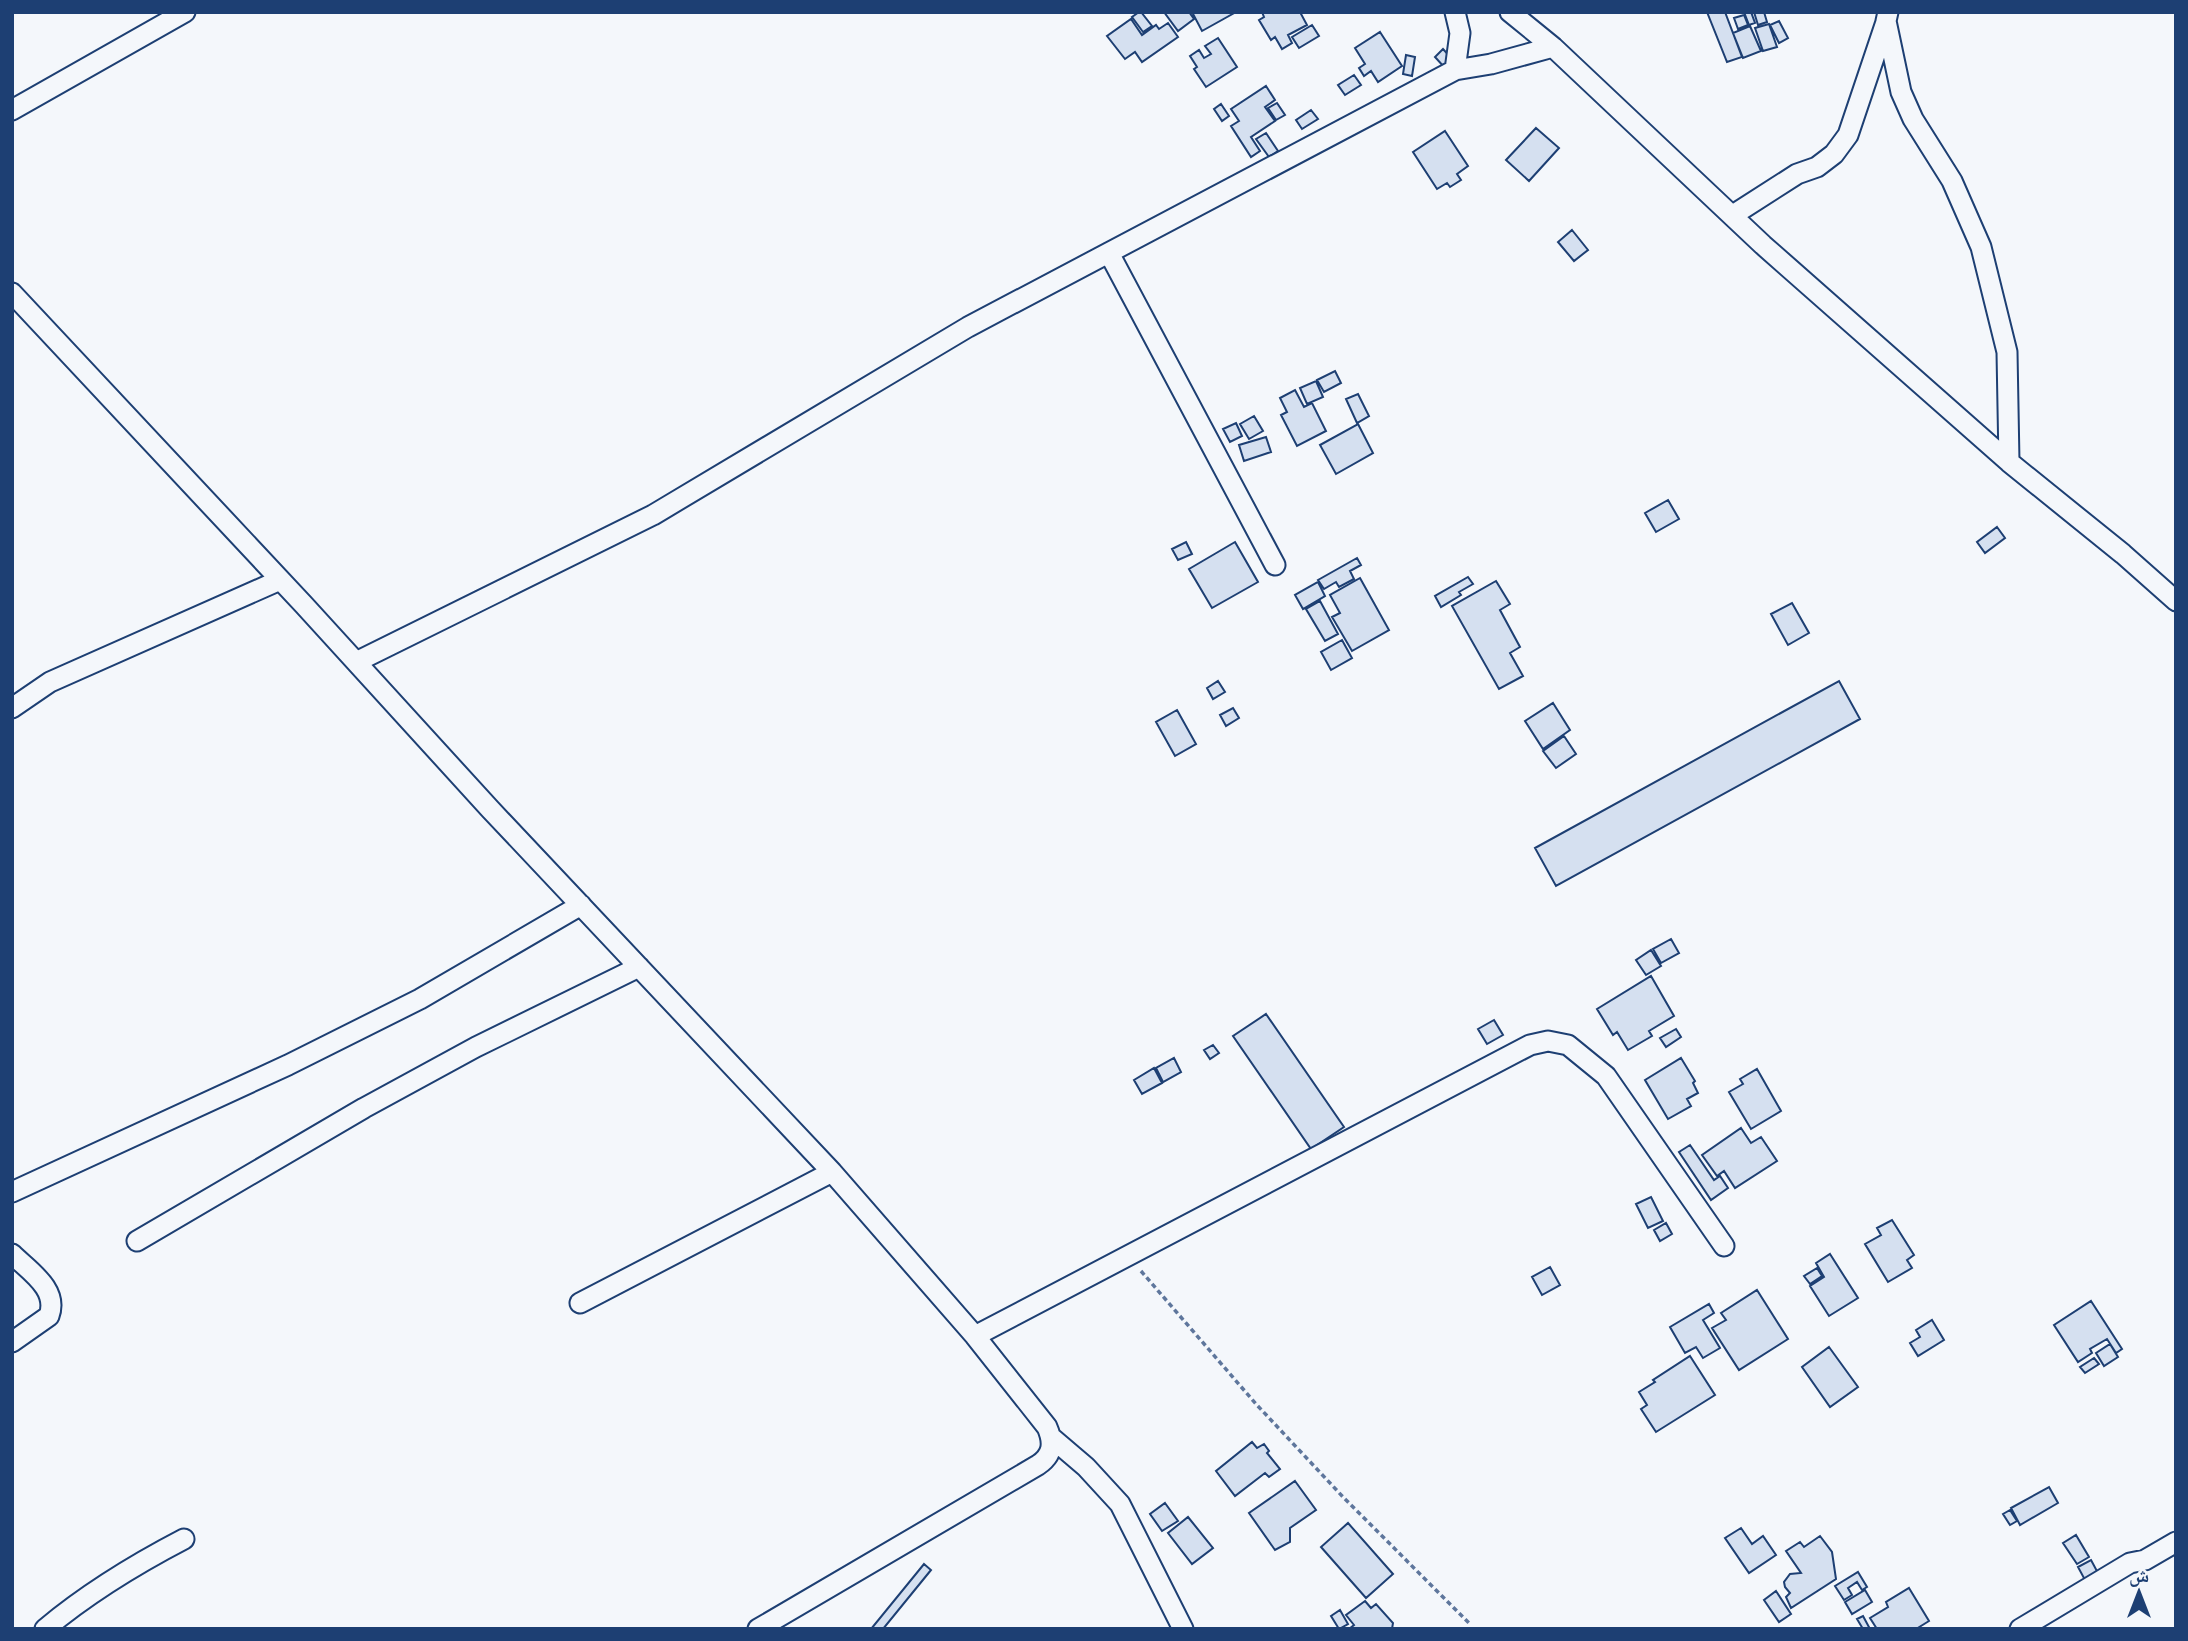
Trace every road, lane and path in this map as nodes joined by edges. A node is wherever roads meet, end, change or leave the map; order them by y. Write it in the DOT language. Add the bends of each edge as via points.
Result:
graph roads {
  1 [pos="185,12"];
  2 [pos="1455,12"];
  3 [pos="1510,12"];
  4 [pos="1887,17"];
  5 [pos="1553,47"];
  6 [pos="1455,70"];
  7 [pos="12,110"];
  8 [pos="1733,215"];
  9 [pos="1109,253"];
  10 [pos="12,293"];
  11 [pos="2009,462"];
  12 [pos="1275,565"];
  13 [pos="280,580"];
  14 [pos="2176,601"];
  15 [pos="356,662"];
  16 [pos="12,708"];
  17 [pos="581,905"];
  18 [pos="639,967"];
  19 [pos="832,1172"];
  20 [pos="12,1192"];
  21 [pos="137,1241"];
  22 [pos="1724,1246"];
  23 [pos="12,1254"];
  24 [pos="1127,1257"];
  25 [pos="580,1303"];
  26 [pos="975,1336"];
  27 [pos="12,1342"];
  28 [pos="1052,1438"];
  29 [pos="184,1539"];
  30 [pos="2176,1542"];
  31 [pos="1469,1623"];
  32 [pos="45,1629"];
  33 [pos="758,1629"];
  34 [pos="1183,1629"];
  35 [pos="2020,1629"];
  1 -- 7 [label="street"];
  2 -- 6 [label="street" via="1460,33"];
  3 -- 5 [label="street"];
  4 -- 8 [label="street" via="1848,135 1834,153"];
  4 -- 11 [label="street" via="1901,92 1952,181 1981,247 2007,352"];
  5 -- 6 [label="street"];
  5 -- 8 [label="street"];
  6 -- 9 [label="street"];
  8 -- 11 [label="street"];
  9 -- 12 [label="street"];
  9 -- 15 [label="street" via="968,327 653,515"];
  10 -- 13 [label="street"];
  11 -- 14 [label="street"];
  13 -- 15 [label="street"];
  13 -- 16 [label="street" via="50,682"];
  15 -- 17 [label="street"];
  17 -- 18 [label="street"];
  17 -- 20 [label="street" via="420,999"];
  18 -- 19 [label="street"];
  18 -- 21 [label="street" via="375,1101"];
  19 -- 25 [label="street"];
  19 -- 26 [label="street"];
  22 -- 24 [label="street" via="1606,1076 1568,1045 1548,1041 1530,1045"];
  23 -- 27 [label="street" via="49,1290 52,1309"];
  24 -- 26 [label="street"];
  24 -- 31 [label="path" via="1335,1489"];
  26 -- 28 [label="street"];
  28 -- 33 [label="street" via="1047,1459 1038,1465"];
  28 -- 34 [label="street" via="1120,1504"];
  29 -- 32 [label="street" via="108,1581"];
  30 -- 35 [label="street" via="2145,1560 2130,1563"];
}
